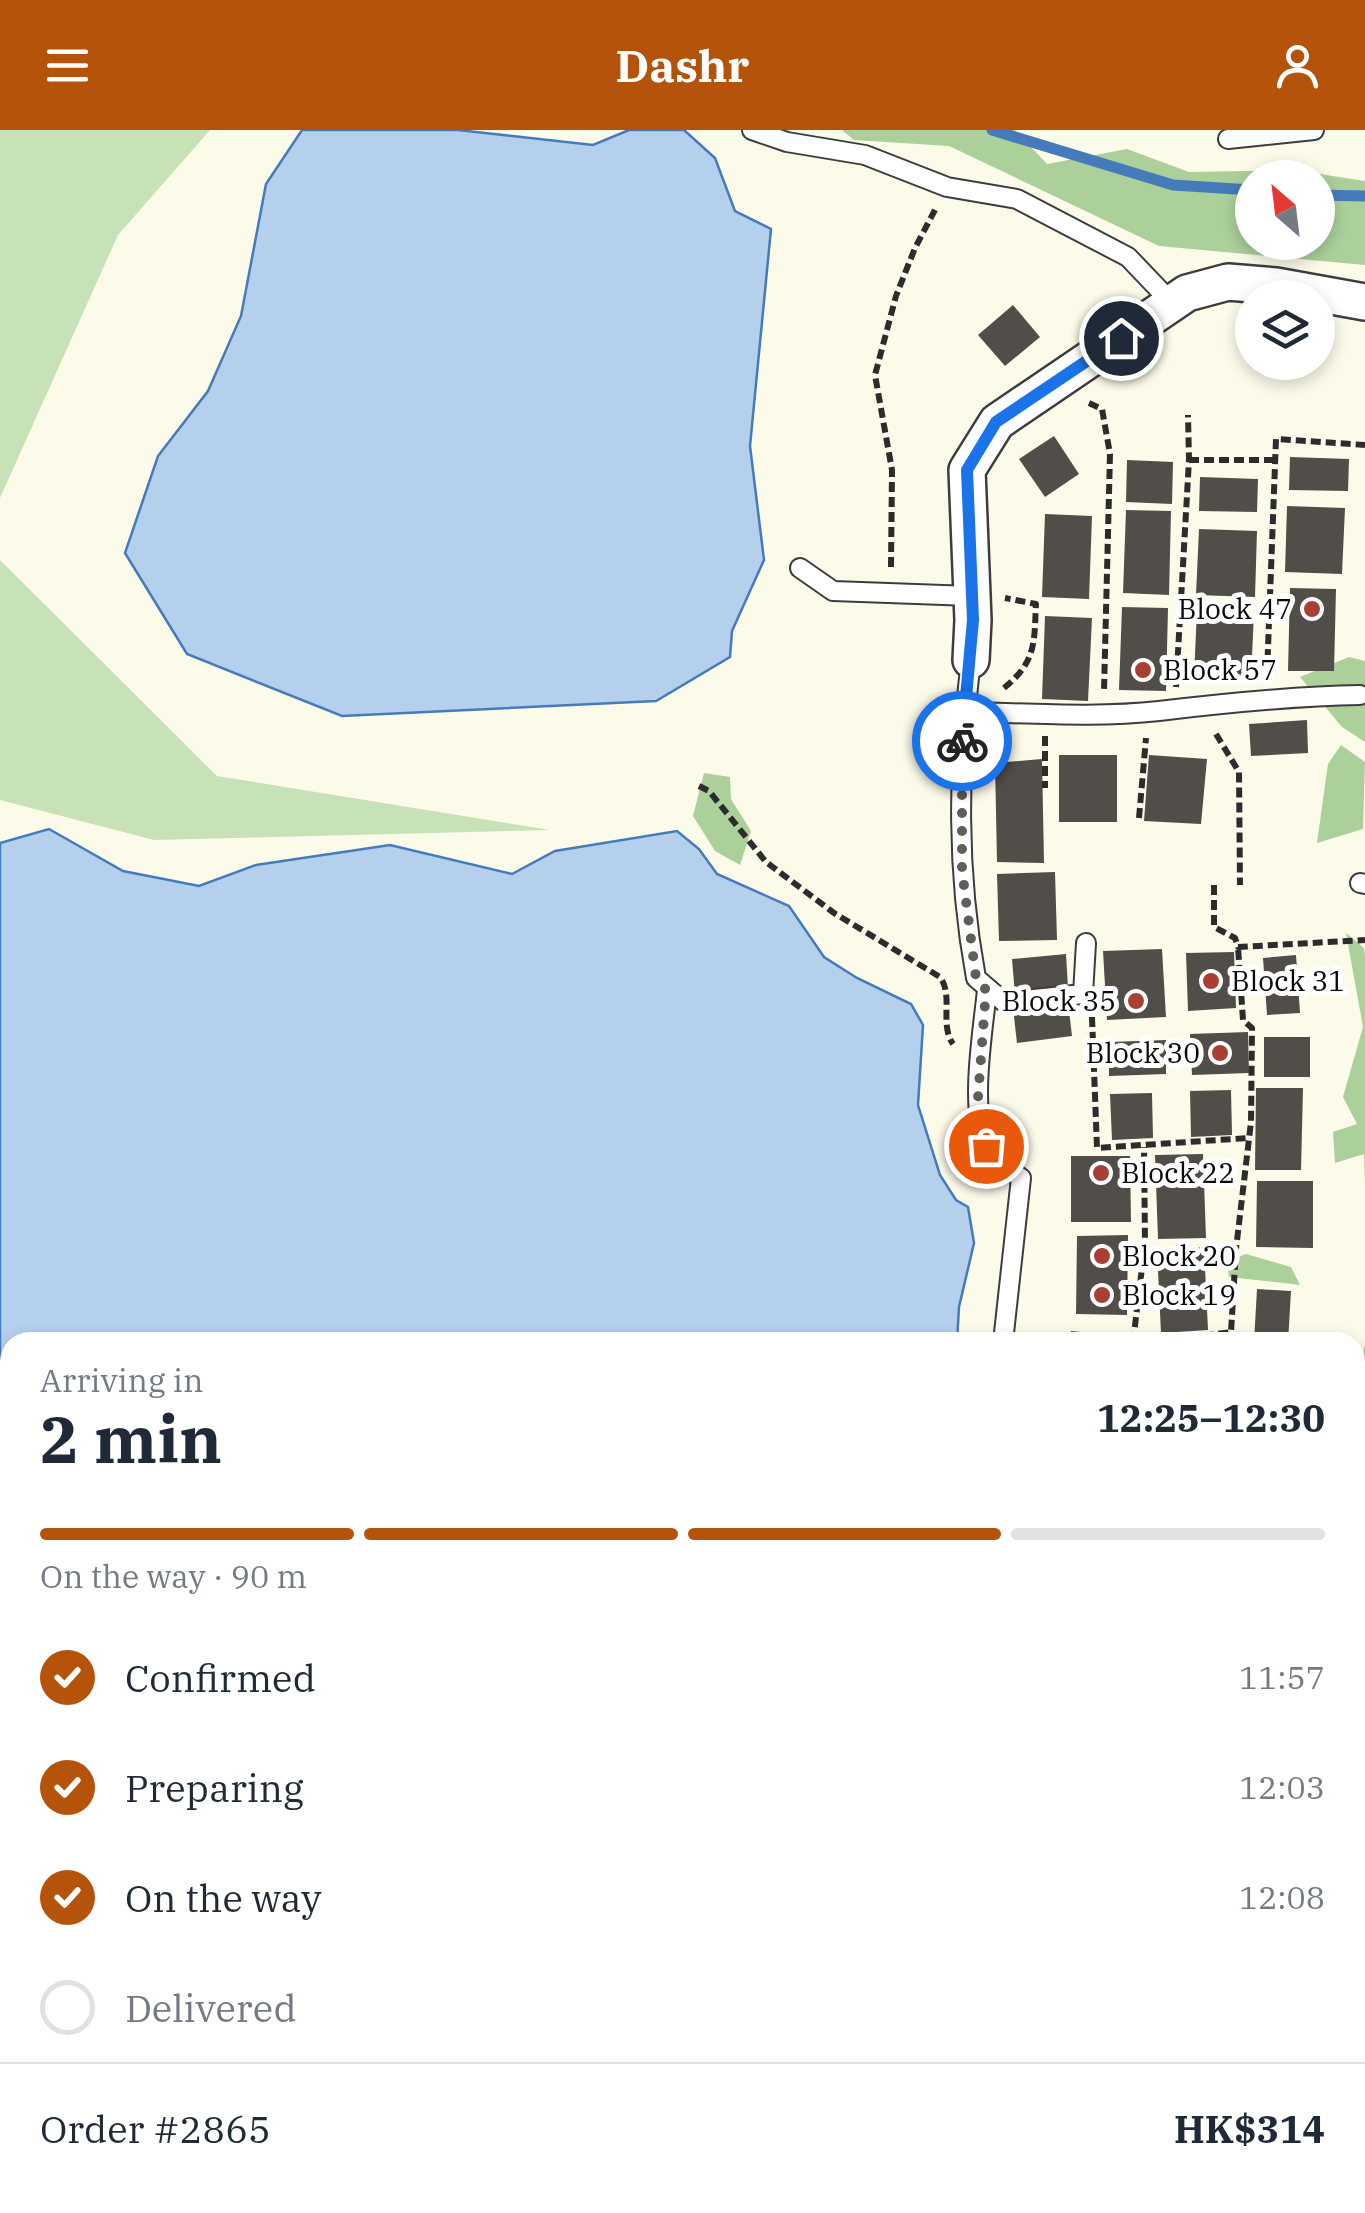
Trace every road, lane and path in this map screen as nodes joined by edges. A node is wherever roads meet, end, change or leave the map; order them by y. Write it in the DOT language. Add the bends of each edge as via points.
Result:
graph roads {
  1 [pos="752,130"];
  2 [pos="1314,130"];
  3 [pos="1228,139"];
  4 [pos="947,187"];
  5 [pos="1171,302"];
  6 [pos="1365,302"];
  7 [pos="1064,377"];
  8 [pos="1188,414"];
  9 [pos="1365,445"];
  10 [pos="1189,460"];
  11 [pos="1275,460"];
  12 [pos="800,568"];
  13 [pos="890,593"];
  14 [pos="982,596"];
  15 [pos="971,660"];
  16 [pos="1360,695"];
  17 [pos="1266,700"];
  18 [pos="1175,708"];
  19 [pos="965,712"];
  20 [pos="989,712"];
  21 [pos="1148,712"];
  22 [pos="1103,713"];
  23 [pos="1045,715"];
  24 [pos="1146,734"];
  25 [pos="1164,734"];
  26 [pos="1200,734"];
  27 [pos="1129,735"];
  28 [pos="1062,737"];
  29 [pos="1030,738"];
  30 [pos="1045,738"];
  31 [pos="699,786"];
  32 [pos="1045,788"];
  33 [pos="1139,818"];
  34 [pos="1214,885"];
  35 [pos="1240,885"];
  36 [pos="1365,940"];
  37 [pos="1086,944"];
  38 [pos="1238,947"];
  39 [pos="947,971"];
  40 [pos="946,986"];
  41 [pos="986,990"];
  42 [pos="1083,994"];
  43 [pos="960,1054"];
  44 [pos="1249,1138"];
  45 [pos="1144,1147"];
  46 [pos="1004,1332"];
  47 [pos="1134,1332"];
  48 [pos="1231,1332"];
  1 -- 4 [label="lane" via="865,155"];
  2 -- 3 [label="lane"];
  4 -- 5 [label="lane" via="1017,199 1128,257"];
  4 -- 13 [label="path" via="896,296 874,375 892,470"];
  5 -- 6 [label="street" via="1228,282"];
  5 -- 7 [label="street"];
  7 -- 14 [label="street" via="996,422 967,470"];
  7 -- 22 [label="path" via="1079,398 1102,409 1110,454"];
  8 -- 10 [label="path"];
  9 -- 11 [label="path" via="1276,439"];
  10 -- 11 [label="path"];
  10 -- 18 [label="path"];
  11 -- 17 [label="path"];
  12 -- 13 [label="lane" via="833,591"];
  13 -- 14 [label="lane"];
  14 -- 15 [label="street"];
  14 -- 20 [label="path" via="1036,604 1028,664 990,698"];
  15 -- 19 [label="lane"];
  16 -- 17 [label="lane"];
  17 -- 18 [label="lane"];
  18 -- 21 [label="lane"];
  19 -- 20 [label="lane"];
  19 -- 41 [label="lane" via="962,870 976,978"];
  20 -- 23 [label="lane"];
  21 -- 22 [label="lane"];
  21 -- 24 [label="path"];
  22 -- 23 [label="lane"];
  23 -- 30 [label="path"];
  24 -- 25 [label="path"];
  24 -- 27 [label="path"];
  24 -- 33 [label="path"];
  26 -- 35 [label="path" via="1218,734 1239,772"];
  28 -- 30 [label="path"];
  29 -- 30 [label="path"];
  30 -- 32 [label="path"];
  31 -- 40 [label="path" via="766,862"];
  34 -- 38 [label="path" via="1214,928 1235,938"];
  36 -- 38 [label="path"];
  37 -- 42 [label="lane"];
  38 -- 44 [label="path" via="1244,1020 1252,1028"];
  39 -- 40 [label="path"];
  40 -- 43 [label="path" via="948,1036"];
  41 -- 42 [label="lane" via="1004,1002"];
  41 -- 46 [label="lane" via="978,1098 986,1146 1021,1178"];
  42 -- 45 [label="path" via="1091,992 1097,1148"];
  44 -- 45 [label="path"];
  44 -- 48 [label="path"];
  45 -- 47 [label="path" via="1146,1243"];
}
